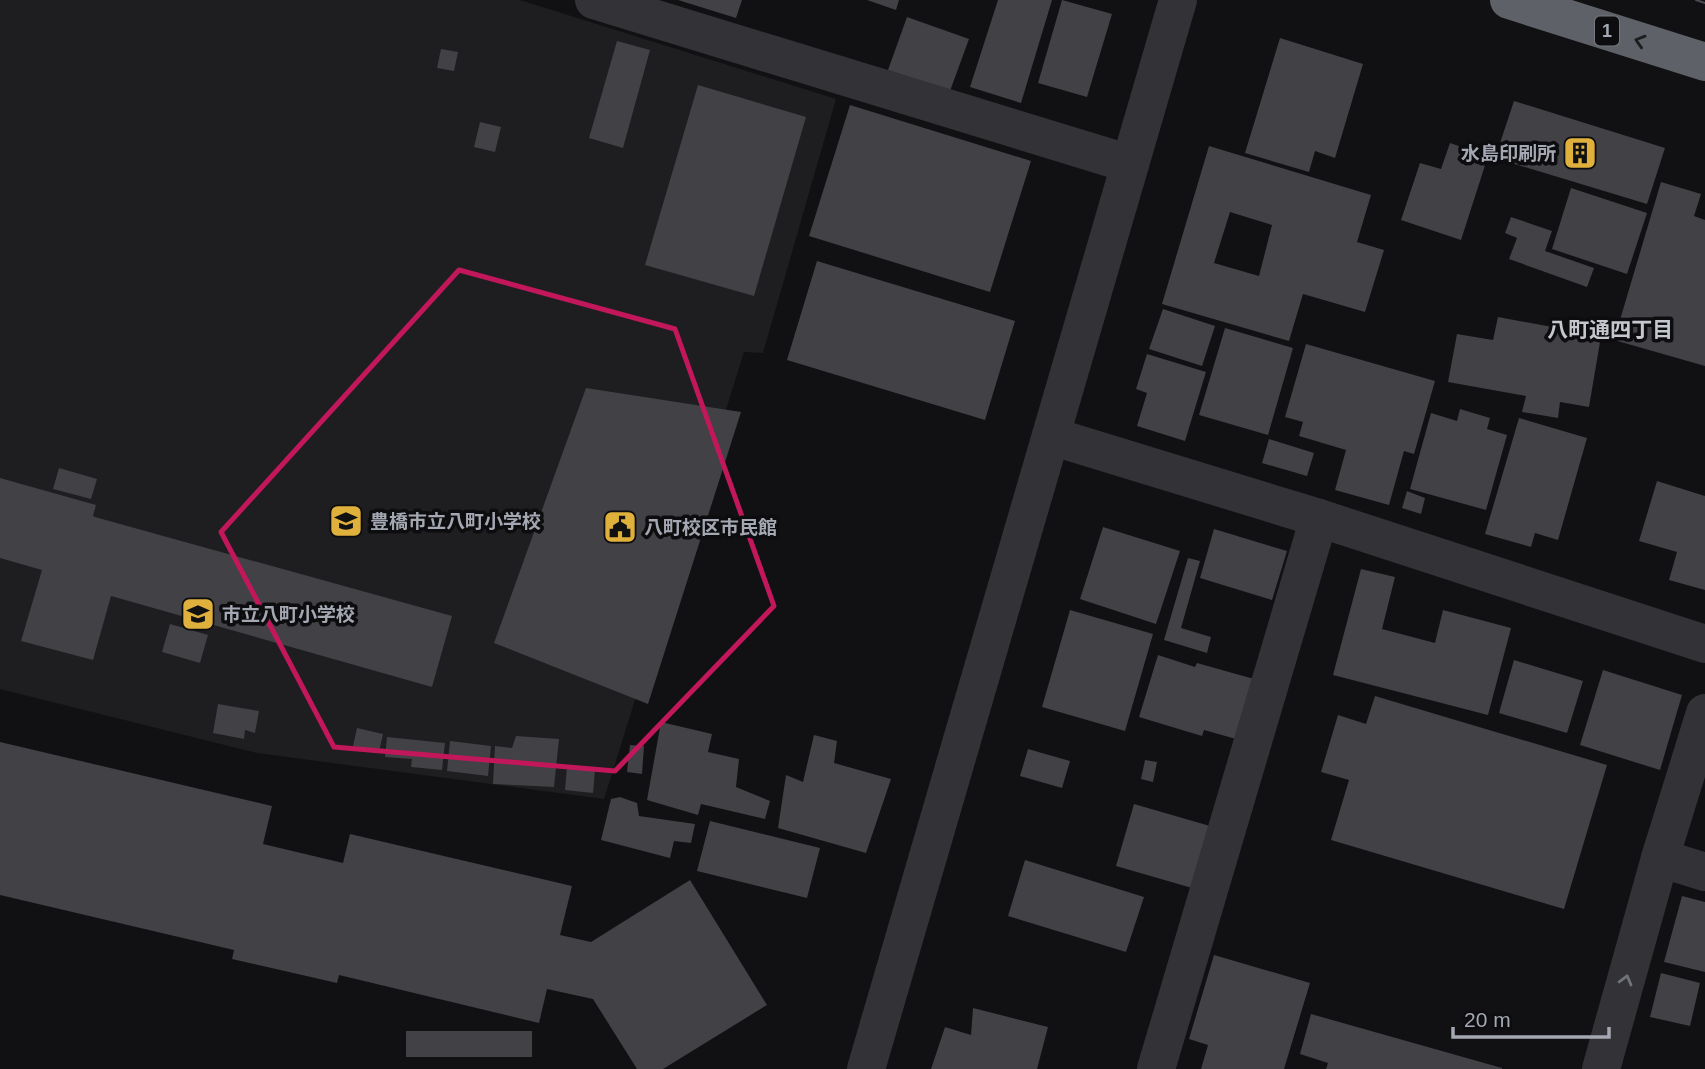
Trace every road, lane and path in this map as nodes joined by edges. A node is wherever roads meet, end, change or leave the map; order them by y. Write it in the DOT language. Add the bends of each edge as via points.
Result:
graph roads {
  1 [pos="594,0"];
  2 [pos="1178,0"];
  3 [pos="1509,0"];
  4 [pos="1705,62"];
  5 [pos="1130,164"];
  6 [pos="1051,436"];
  7 [pos="1320,518"];
  8 [pos="1705,644"];
  9 [pos="1705,713"];
  10 [pos="1660,858"];
  11 [pos="1705,872"];
  12 [pos="866,1069"];
  13 [pos="1156,1069"];
  14 [pos="1601,1069"];
  1 -- 5 [label="street"];
  2 -- 5 [label="street"];
  4 -- 3 [label="highway, 1, one-way"];
  5 -- 6 [label="street"];
  6 -- 7 [label="street"];
  6 -- 12 [label="street"];
  7 -- 8 [label="street"];
  7 -- 13 [label="street"];
  9 -- 10 [label="street"];
  10 -- 11 [label="street"];
  14 -- 10 [label="street, one-way"];
}
